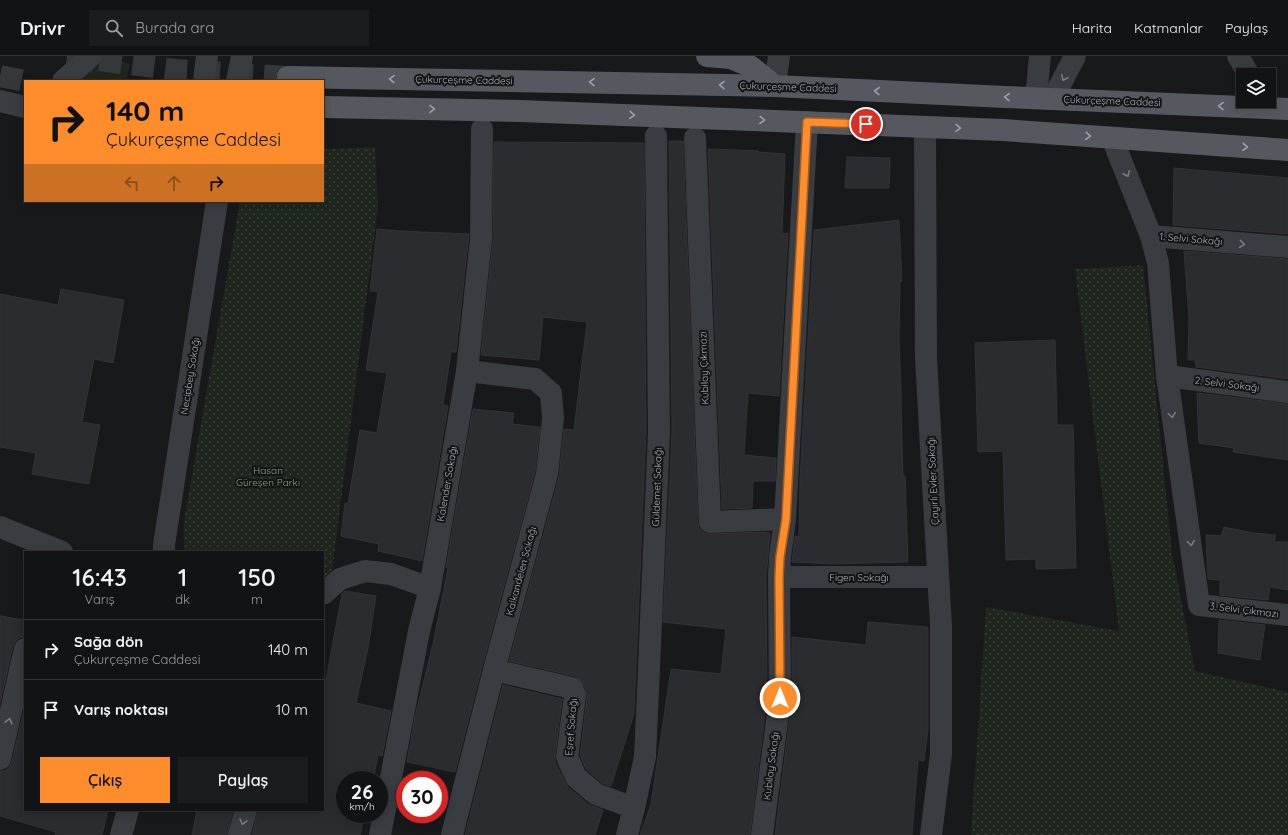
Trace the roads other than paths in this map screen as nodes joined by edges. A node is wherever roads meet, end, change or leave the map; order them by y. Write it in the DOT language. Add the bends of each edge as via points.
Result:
graph roads {
  1 [pos="91,56"];
  2 [pos="207,56"];
  3 [pos="242,56"];
  4 [pos="707,56"];
  5 [pos="779,56"];
  6 [pos="1040,56"];
  7 [pos="1075,56"];
  8 [pos="1238,56"];
  9 [pos="1245,68"];
  10 [pos="288,77"];
  11 [pos="64,80"];
  12 [pos="204,80"];
  13 [pos="237,80"];
  14 [pos="775,86"];
  15 [pos="1044,99"];
  16 [pos="0,101"];
  17 [pos="1236,104"];
  18 [pos="24,107"];
  19 [pos="324,107"];
  20 [pos="1276,107"];
  21 [pos="1288,109"];
  22 [pos="807,122"];
  23 [pos="924,127"];
  24 [pos="482,129"];
  25 [pos="656,136"];
  26 [pos="695,138"];
  27 [pos="1112,138"];
  28 [pos="1288,150"];
  29 [pos="217,202"];
  30 [pos="1152,236"];
  31 [pos="1288,248"];
  32 [pos="467,370"];
  33 [pos="1167,376"];
  34 [pos="1288,392"];
  35 [pos="786,519"];
  36 [pos="0,527"];
  37 [pos="52,550"];
  38 [pos="164,551"];
  39 [pos="938,576"];
  40 [pos="779,577"];
  41 [pos="430,588"];
  42 [pos="324,593"];
  43 [pos="1288,615"];
  44 [pos="24,653"];
  45 [pos="494,670"];
  46 [pos="0,759"];
  47 [pos="634,808"];
  48 [pos="128,811"];
  49 [pos="246,811"];
  50 [pos="121,835"];
  51 [pos="239,835"];
  52 [pos="380,835"];
  53 [pos="452,835"];
  54 [pos="627,835"];
  55 [pos="762,835"];
  56 [pos="931,835"];
  1 -- 11 [label="street"];
  2 -- 12 [label="street"];
  3 -- 13 [label="street"];
  4 -- 14 [label="main road" via="731,58 750,66"];
  5 -- 14 [label="street"];
  6 -- 15 [label="street"];
  7 -- 15 [label="street, one-way"];
  8 -- 9 [label="street"];
  14 -- 10 [label="main road, Çukurçeşme Caddesi, one-way"];
  15 -- 14 [label="main road, Çukurçeşme Caddesi, one-way"];
  17 -- 15 [label="main road, Çukurçeşme Caddesi, one-way"];
  16 -- 18 [label="street"];
  19 -- 22 [label="main road, one-way" via="520,111"];
  20 -- 21 [label="main road, Çukurçeşme Caddesi"];
  22 -- 23 [label="main road"];
  22 -- 35 [label="street, Kubilay Sokağı"];
  23 -- 27 [label="main road, one-way"];
  23 -- 39 [label="street, Çayırlı Evler Sokağı" via="926,358"];
  24 -- 32 [label="street, Kalender Sokağı" via="482,239"];
  25 -- 47 [label="street, Güldemet Sokağı" via="659,432 646,757"];
  26 -- 35 [label="street, Kubilay Çıkmazı" via="710,522"];
  27 -- 28 [label="main road, one-way"];
  27 -- 30 [label="street, 1. Selvi Sokağı, one-way"];
  29 -- 38 [label="street, Necipbey Sokağı"];
  30 -- 31 [label="street, 1. Selvi Sokağı, one-way"];
  30 -- 33 [label="street" via="1158,263"];
  32 -- 41 [label="street, Kalender Sokağı"];
  32 -- 45 [label="street, Kalkandelen Sokağı" via="535,379 551,393 553,418 547,474"];
  33 -- 34 [label="street, 2. Selvi Sokağı"];
  33 -- 43 [label="street, 3. Selvi Çıkmazı, one-way" via="1200,605"];
  35 -- 40 [label="street, Kubilay Sokağı"];
  36 -- 37 [label="street"];
  39 -- 40 [label="street, Figen Sokağı"];
  39 -- 56 [label="street, Çayırlı Evler Sokağı" via="941,626 941,754"];
  40 -- 55 [label="street, Kubilay Sokağı" via="780,698"];
  41 -- 42 [label="street" via="391,574 365,571 340,579"];
  41 -- 52 [label="street, Kalender Sokağı" via="419,631"];
  46 -- 44 [label="street, one-way"];
  45 -- 47 [label="street, Eşref Sokağı" via="572,688 575,695 567,757 576,777 596,794"];
  45 -- 53 [label="street, Kalkandelen Sokağı"];
  47 -- 54 [label="street, Güldemet Sokağı"];
  48 -- 50 [label="street"];
  49 -- 51 [label="street, one-way"];
}
